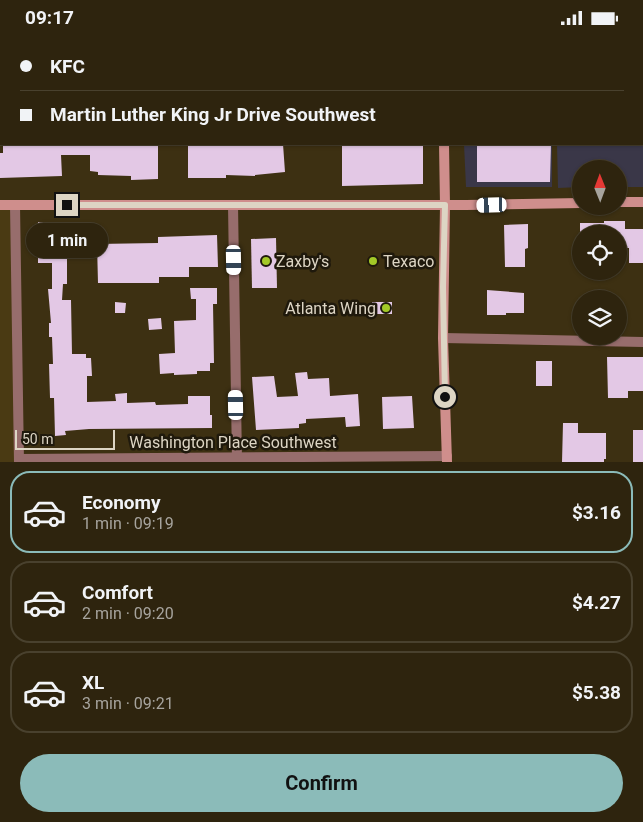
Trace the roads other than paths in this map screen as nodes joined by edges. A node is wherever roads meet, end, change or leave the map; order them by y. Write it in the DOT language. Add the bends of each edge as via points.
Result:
graph roads {
  1 [pos="444,145"];
  2 [pos="643,201"];
  3 [pos="628,202"];
  4 [pos="572,203"];
  5 [pos="0,205"];
  6 [pos="15,205"];
  7 [pos="233,205"];
  8 [pos="445,205"];
  9 [pos="443,338"];
  10 [pos="643,342"];
  11 [pos="447,459"];
  12 [pos="19,460"];
  13 [pos="237,460"];
  1 -- 8 [label="main road"];
  2 -- 3 [label="main road"];
  4 -- 8 [label="main road"];
  5 -- 6 [label="main road"];
  6 -- 7 [label="main road"];
  6 -- 12 [label="street"];
  7 -- 8 [label="main road"];
  7 -- 13 [label="street"];
  8 -- 9 [label="main road"];
  9 -- 10 [label="street"];
  9 -- 11 [label="main road"];
  11 -- 13 [label="street, Washington Place Southwest"];
  12 -- 13 [label="street, Washington Place Southwest"];
}
